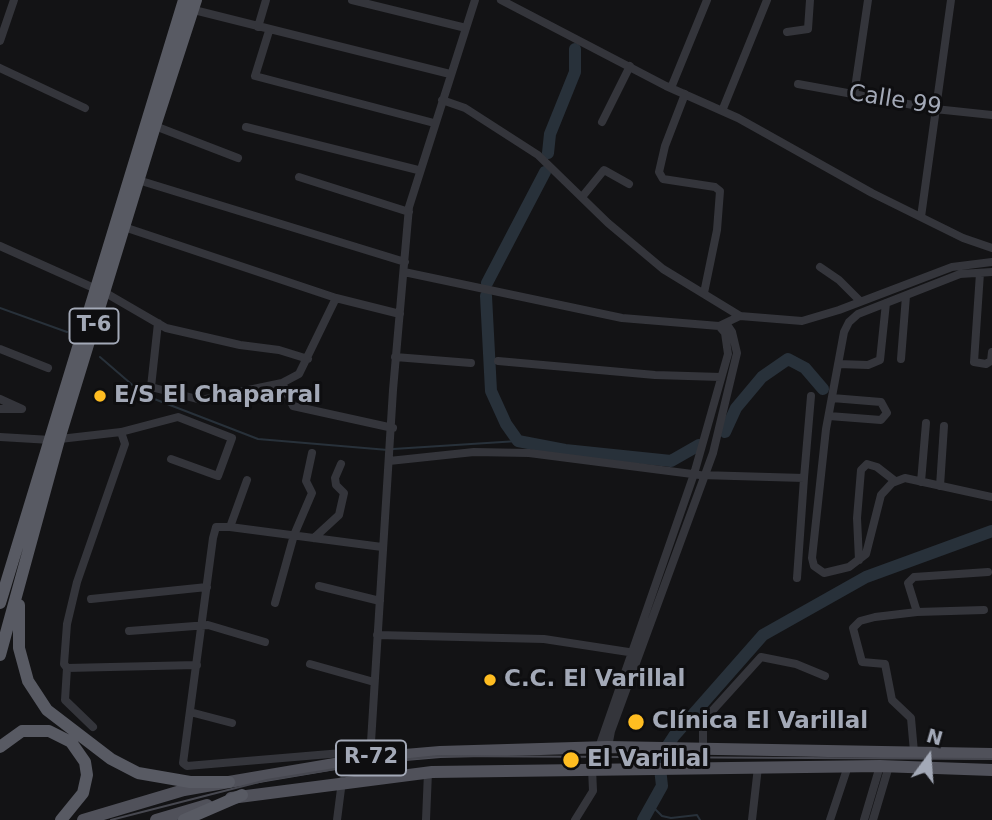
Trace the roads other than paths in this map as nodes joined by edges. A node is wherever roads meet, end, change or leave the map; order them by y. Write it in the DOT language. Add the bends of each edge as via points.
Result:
graph roads {
  1 [pos="13,0"];
  2 [pos="184,0"];
  3 [pos="266,0"];
  4 [pos="352,0"];
  5 [pos="475,0"];
  6 [pos="501,0"];
  7 [pos="707,0"];
  8 [pos="810,0"];
  9 [pos="868,0"];
  10 [pos="951,0"];
  11 [pos="763,1"];
  12 [pos="195,5"];
  13 [pos="258,27"];
  14 [pos="466,28"];
  15 [pos="269,31"];
  16 [pos="787,32"];
  17 [pos="0,41"];
  18 [pos="630,66"];
  19 [pos="0,68"];
  20 [pos="450,74"];
  21 [pos="798,84"];
  22 [pos="671,88"];
  23 [pos="685,94"];
  24 [pos="853,94"];
  25 [pos="442,100"];
  26 [pos="85,108"];
  27 [pos="935,109"];
  28 [pos="722,111"];
  29 [pos="992,115"];
  30 [pos="602,122"];
  31 [pos="434,123"];
  32 [pos="155,126"];
  33 [pos="246,127"];
  34 [pos="238,158"];
  35 [pos="418,170"];
  36 [pos="299,177"];
  37 [pos="138,180"];
  38 [pos="629,184"];
  39 [pos="582,197"];
  40 [pos="409,212"];
  41 [pos="922,217"];
  42 [pos="124,227"];
  43 [pos="0,246"];
  44 [pos="992,248"];
  45 [pos="405,262"];
  46 [pos="992,262"];
  47 [pos="820,267"];
  48 [pos="404,272"];
  49 [pos="981,272"];
  50 [pos="992,272"];
  51 [pos="100,290"];
  52 [pos="704,293"];
  53 [pos="906,296"];
  54 [pos="336,298"];
  55 [pos="859,300"];
  56 [pos="886,303"];
  57 [pos="400,314"];
  58 [pos="740,316"];
  59 [pos="158,323"];
  60 [pos="723,324"];
  61 [pos="0,349"];
  62 [pos="992,352"];
  63 [pos="395,358"];
  64 [pos="308,359"];
  65 [pos="901,359"];
  66 [pos="498,361"];
  67 [pos="471,363"];
  68 [pos="838,364"];
  69 [pos="48,368"];
  70 [pos="722,376"];
  71 [pos="282,383"];
  72 [pos="811,396"];
  73 [pos="0,398"];
  74 [pos="832,398"];
  75 [pos="0,409"];
  76 [pos="829,416"];
  77 [pos="926,424"];
  78 [pos="943,426"];
  79 [pos="393,428"];
  80 [pos="121,432"];
  81 [pos="56,438"];
  82 [pos="1,439"];
  83 [pos="312,453"];
  84 [pos="171,459"];
  85 [pos="389,461"];
  86 [pos="341,464"];
  87 [pos="694,474"];
  88 [pos="706,475"];
  89 [pos="804,478"];
  90 [pos="247,480"];
  91 [pos="895,481"];
  92 [pos="921,482"];
  93 [pos="940,486"];
  94 [pos="992,497"];
  95 [pos="230,527"];
  96 [pos="294,535"];
  97 [pos="314,538"];
  98 [pos="19,539"];
  99 [pos="382,547"];
  100 [pos="859,560"];
  101 [pos="24,566"];
  102 [pos="988,572"];
  103 [pos="0,576"];
  104 [pos="797,578"];
  105 [pos="319,586"];
  106 [pos="207,587"];
  107 [pos="91,599"];
  108 [pos="380,601"];
  109 [pos="0,603"];
  110 [pos="275,603"];
  111 [pos="984,610"];
  112 [pos="917,612"];
  113 [pos="202,625"];
  114 [pos="129,631"];
  115 [pos="377,635"];
  116 [pos="265,642"];
  117 [pos="635,653"];
  118 [pos="0,655"];
  119 [pos="310,664"];
  120 [pos="197,665"];
  121 [pos="67,668"];
  122 [pos="825,676"];
  123 [pos="374,682"];
  124 [pos="190,712"];
  125 [pos="232,723"];
  126 [pos="93,727"];
  127 [pos="0,747"];
  128 [pos="603,748"];
  129 [pos="703,750"];
  130 [pos="914,752"];
  131 [pos="992,754"];
  132 [pos="370,758"];
  133 [pos="346,762"];
  134 [pos="848,766"];
  135 [pos="884,766"];
  136 [pos="758,767"];
  137 [pos="592,768"];
  138 [pos="992,770"];
  139 [pos="428,772"];
  140 [pos="342,781"];
  141 [pos="229,782"];
  142 [pos="242,795"];
  143 [pos="61,820"];
  144 [pos="83,820"];
  145 [pos="156,820"];
  146 [pos="184,820"];
  147 [pos="337,820"];
  148 [pos="426,820"];
  149 [pos="575,820"];
  150 [pos="752,820"];
  151 [pos="830,820"];
  152 [pos="864,820"];
  153 [pos="873,820"];
  1 -- 17 [label="street"];
  2 -- 51 [label="highway, T-6"];
  3 -- 13 [label="street"];
  4 -- 14 [label="street"];
  5 -- 14 [label="street"];
  6 -- 18 [label="street"];
  7 -- 22 [label="street"];
  8 -- 16 [label="street" via="808,29"];
  9 -- 24 [label="street"];
  10 -- 27 [label="street"];
  11 -- 28 [label="street"];
  12 -- 13 [label="street"];
  12 -- 32 [label="highway, T-6"];
  13 -- 15 [label="street"];
  14 -- 20 [label="street"];
  15 -- 20 [label="street"];
  15 -- 31 [label="street" via="255,71 261,79"];
  18 -- 22 [label="street"];
  18 -- 30 [label="street"];
  19 -- 26 [label="street"];
  20 -- 25 [label="street"];
  21 -- 24 [label="street, Calle 99"];
  22 -- 23 [label="street"];
  23 -- 28 [label="street"];
  23 -- 52 [label="street" via="659,172 663,179 720,191"];
  24 -- 27 [label="street, Calle 99"];
  25 -- 31 [label="street"];
  25 -- 39 [label="street" via="465,108 538,155"];
  27 -- 29 [label="street, Calle 99"];
  27 -- 41 [label="street"];
  28 -- 41 [label="street"];
  31 -- 35 [label="street"];
  32 -- 34 [label="street"];
  32 -- 37 [label="highway, T-6"];
  33 -- 35 [label="street"];
  35 -- 40 [label="street"];
  36 -- 40 [label="street"];
  37 -- 42 [label="highway, T-6"];
  37 -- 45 [label="street"];
  38 -- 39 [label="street" via="604,170"];
  39 -- 52 [label="street" via="663,269"];
  40 -- 45 [label="street"];
  41 -- 44 [label="street"];
  42 -- 51 [label="highway, T-6"];
  42 -- 54 [label="street"];
  43 -- 51 [label="street"];
  45 -- 48 [label="street"];
  46 -- 55 [label="street" via="952,267"];
  47 -- 55 [label="street"];
  48 -- 57 [label="street"];
  48 -- 60 [label="street" via="622,317"];
  49 -- 50 [label="street"];
  49 -- 53 [label="street" via="960,274"];
  49 -- 62 [label="street" via="974,362 986,364"];
  51 -- 59 [label="street"];
  51 -- 81 [label="highway, T-6"];
  52 -- 58 [label="street"];
  53 -- 56 [label="street"];
  53 -- 65 [label="street"];
  54 -- 57 [label="street"];
  54 -- 64 [label="street"];
  55 -- 58 [label="street" via="802,321"];
  56 -- 68 [label="street" via="849,322"];
  56 -- 68 [label="street" via="880,359 868,365"];
  57 -- 63 [label="street"];
  58 -- 60 [label="street"];
  59 -- 64 [label="street"];
  59 -- 71 [label="street" via="149,382 156,390 201,400"];
  60 -- 70 [label="street" via="728,354"];
  60 -- 88 [label="street" via="732,332 737,353"];
  61 -- 69 [label="street"];
  63 -- 67 [label="street"];
  63 -- 79 [label="street"];
  64 -- 71 [label="street" via="299,374"];
  66 -- 70 [label="street"];
  68 -- 74 [label="street"];
  70 -- 87 [label="street"];
  71 -- 79 [label="street" via="293,406"];
  72 -- 89 [label="street"];
  73 -- 75 [label="street" via="22,409"];
  74 -- 76 [label="street"];
  74 -- 76 [label="street" via="881,402 887,413 881,420"];
  76 -- 100 [label="street" via="812,558 824,573"];
  77 -- 92 [label="street"];
  78 -- 93 [label="street"];
  79 -- 85 [label="street"];
  80 -- 81 [label="street"];
  80 -- 84 [label="street" via="178,417 232,438 218,476"];
  80 -- 121 [label="street" via="125,446 84,559 67,624"];
  81 -- 82 [label="street"];
  81 -- 98 [label="highway, T-6"];
  81 -- 101 [label="highway, T-6"];
  83 -- 96 [label="street" via="306,481 312,493"];
  85 -- 87 [label="street" via="474,452 529,453"];
  85 -- 99 [label="street"];
  86 -- 97 [label="street" via="335,478 344,493 339,515"];
  87 -- 88 [label="street"];
  87 -- 117 [label="street"];
  88 -- 89 [label="street"];
  88 -- 117 [label="street"];
  89 -- 104 [label="street"];
  90 -- 95 [label="street"];
  91 -- 92 [label="street"];
  91 -- 100 [label="street" via="881,495 868,547"];
  91 -- 100 [label="street" via="877,467 867,464 861,470"];
  92 -- 93 [label="street"];
  93 -- 94 [label="street"];
  95 -- 96 [label="street"];
  95 -- 106 [label="street" via="216,527"];
  96 -- 97 [label="street"];
  96 -- 110 [label="street"];
  97 -- 99 [label="street"];
  98 -- 103 [label="highway"];
  98 -- 109 [label="highway, T-6"];
  99 -- 108 [label="street"];
  101 -- 118 [label="highway, T-6"];
  101 -- 141 [label="highway" via="17,621 19,648 27,681 47,710 111,759 138,773 190,782"];
  102 -- 112 [label="street" via="914,577 908,583"];
  105 -- 108 [label="street"];
  106 -- 107 [label="street"];
  106 -- 113 [label="street"];
  108 -- 115 [label="street"];
  111 -- 112 [label="street"];
  112 -- 130 [label="street" via="875,617 853,628 862,662 885,664 892,700 911,718"];
  113 -- 114 [label="street"];
  113 -- 116 [label="street"];
  113 -- 120 [label="street"];
  115 -- 117 [label="street" via="531,638"];
  115 -- 123 [label="street"];
  117 -- 128 [label="street"];
  119 -- 123 [label="street"];
  120 -- 121 [label="street"];
  120 -- 124 [label="street"];
  121 -- 126 [label="street" via="65,700"];
  122 -- 129 [label="street" via="761,657 703,721"];
  123 -- 132 [label="street"];
  124 -- 125 [label="street"];
  124 -- 133 [label="street" via="183,763 187,766 342,753"];
  127 -- 143 [label="highway" via="22,731 49,731 71,742 85,762 87,775 83,793"];
  128 -- 129 [label="main road, R-72"];
  128 -- 132 [label="main road, R-72"];
  129 -- 130 [label="main road, R-72"];
  130 -- 131 [label="main road, R-72"];
  132 -- 133 [label="main road, R-72"];
  133 -- 141 [label="main road, R-72"];
  134 -- 135 [label="main road, R-72"];
  134 -- 136 [label="main road, R-72"];
  134 -- 151 [label="street"];
  135 -- 138 [label="main road, R-72"];
  135 -- 152 [label="street"];
  135 -- 153 [label="street"];
  136 -- 137 [label="main road, R-72"];
  136 -- 150 [label="street"];
  137 -- 139 [label="main road, R-72"];
  137 -- 149 [label="street" via="593,791"];
  139 -- 140 [label="main road, R-72"];
  139 -- 148 [label="street"];
  140 -- 142 [label="main road, R-72"];
  140 -- 147 [label="street"];
  141 -- 144 [label="main road, R-72" via="184,790"];
  142 -- 145 [label="main road, R-72"];
  142 -- 146 [label="highway"];
}
